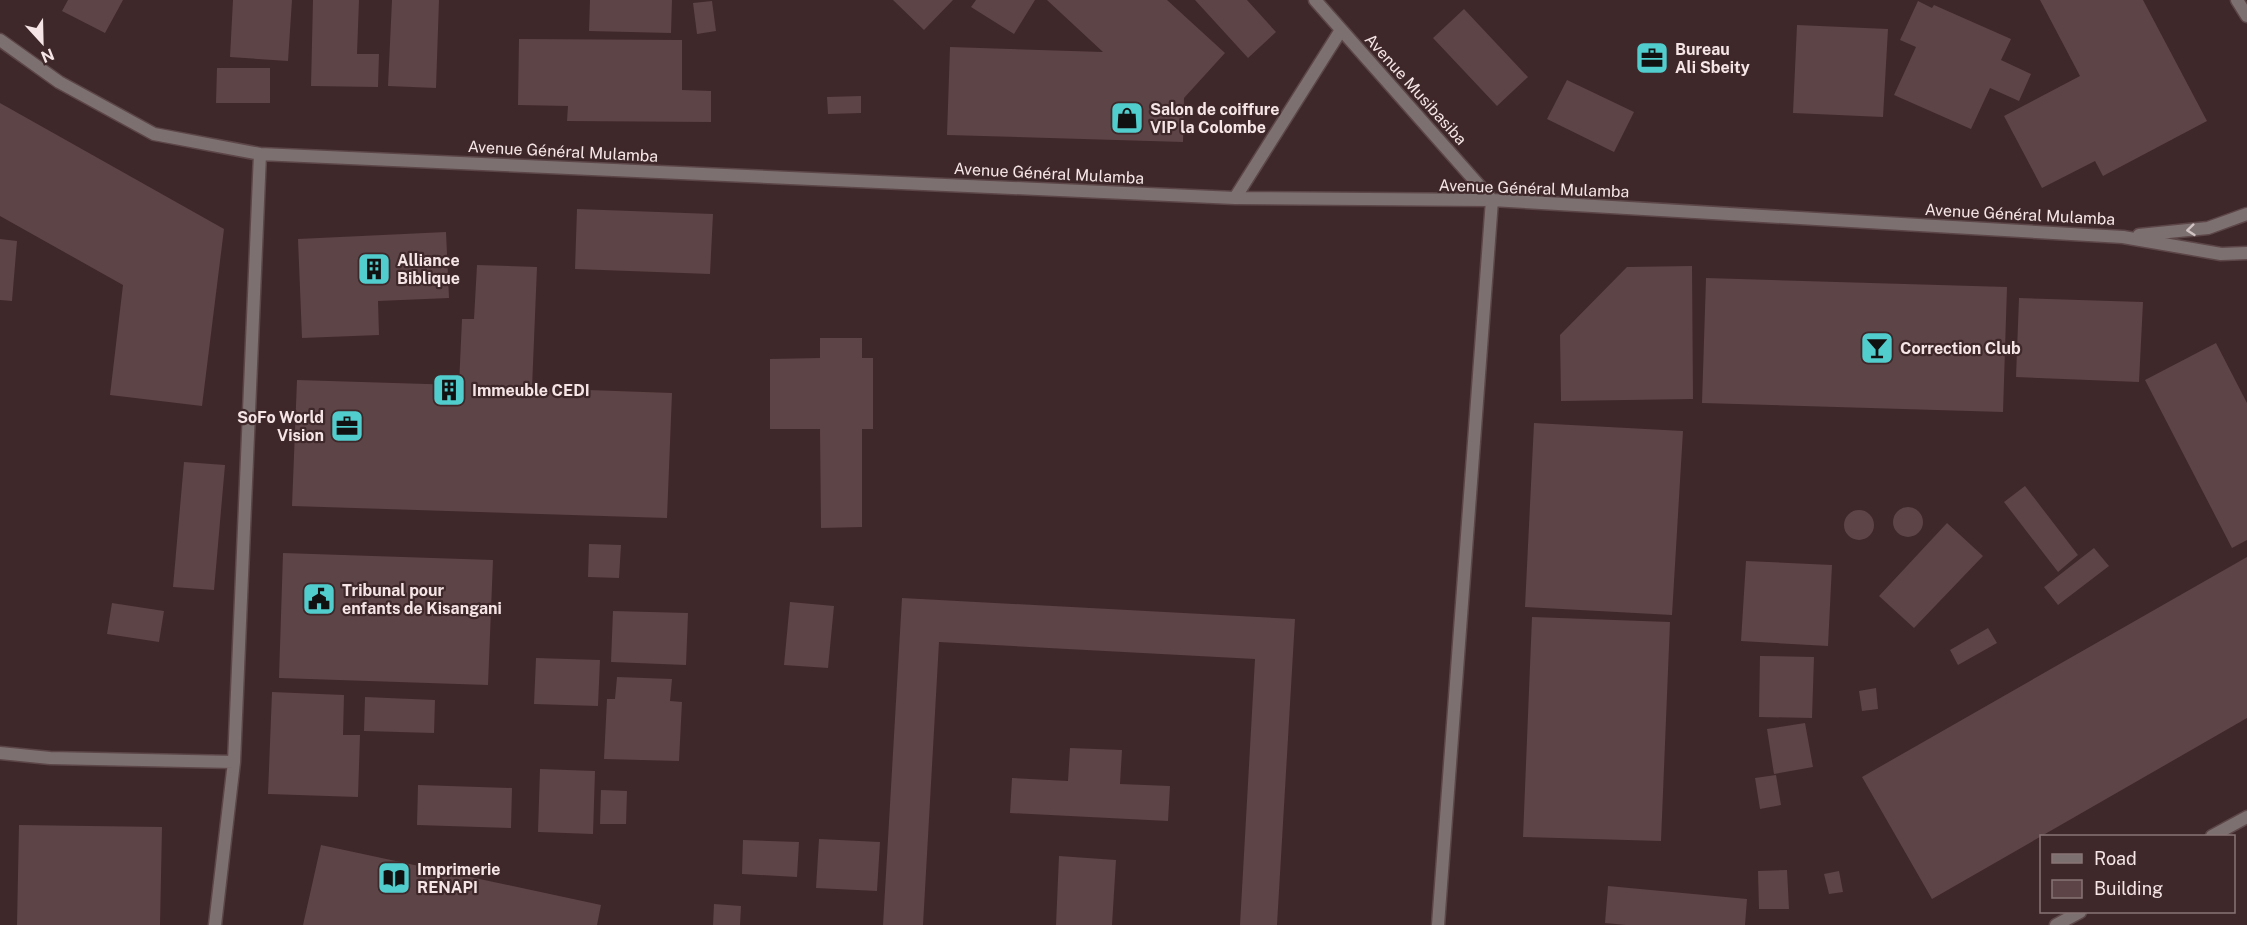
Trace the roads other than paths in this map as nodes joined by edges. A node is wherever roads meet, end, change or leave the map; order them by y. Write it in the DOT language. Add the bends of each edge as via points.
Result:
graph roads {
  1 [pos="1315,0"];
  2 [pos="2237,0"];
  3 [pos="2247,16"];
  4 [pos="1341,30"];
  5 [pos="0,40"];
  6 [pos="260,154"];
  7 [pos="1235,198"];
  8 [pos="1492,200"];
  9 [pos="2247,214"];
  10 [pos="2123,237"];
  11 [pos="2247,253"];
  12 [pos="0,753"];
  13 [pos="234,762"];
  14 [pos="2247,817"];
  15 [pos="2216,835"];
  16 [pos="2078,913"];
  17 [pos="215,925"];
  18 [pos="1438,925"];
  19 [pos="2056,925"];
  1 -- 4 [label="street, Avenue Musibasiba"];
  2 -- 3 [label="street"];
  4 -- 7 [label="street"];
  4 -- 8 [label="street, Avenue Musibasiba"];
  5 -- 6 [label="street, Avenue Général Mulamba" via="59,82 154,134"];
  6 -- 7 [label="street, Avenue Général Mulamba"];
  6 -- 13 [label="street"];
  7 -- 8 [label="street, Avenue Général Mulamba"];
  8 -- 10 [label="street, Avenue Général Mulamba"];
  8 -- 18 [label="street"];
  9 -- 10 [label="street, one-way" via="2208,228"];
  10 -- 11 [label="street" via="2221,254"];
  12 -- 13 [label="street" via="50,758"];
  13 -- 17 [label="street"];
  14 -- 15 [label="street"];
  16 -- 19 [label="street"];
}
